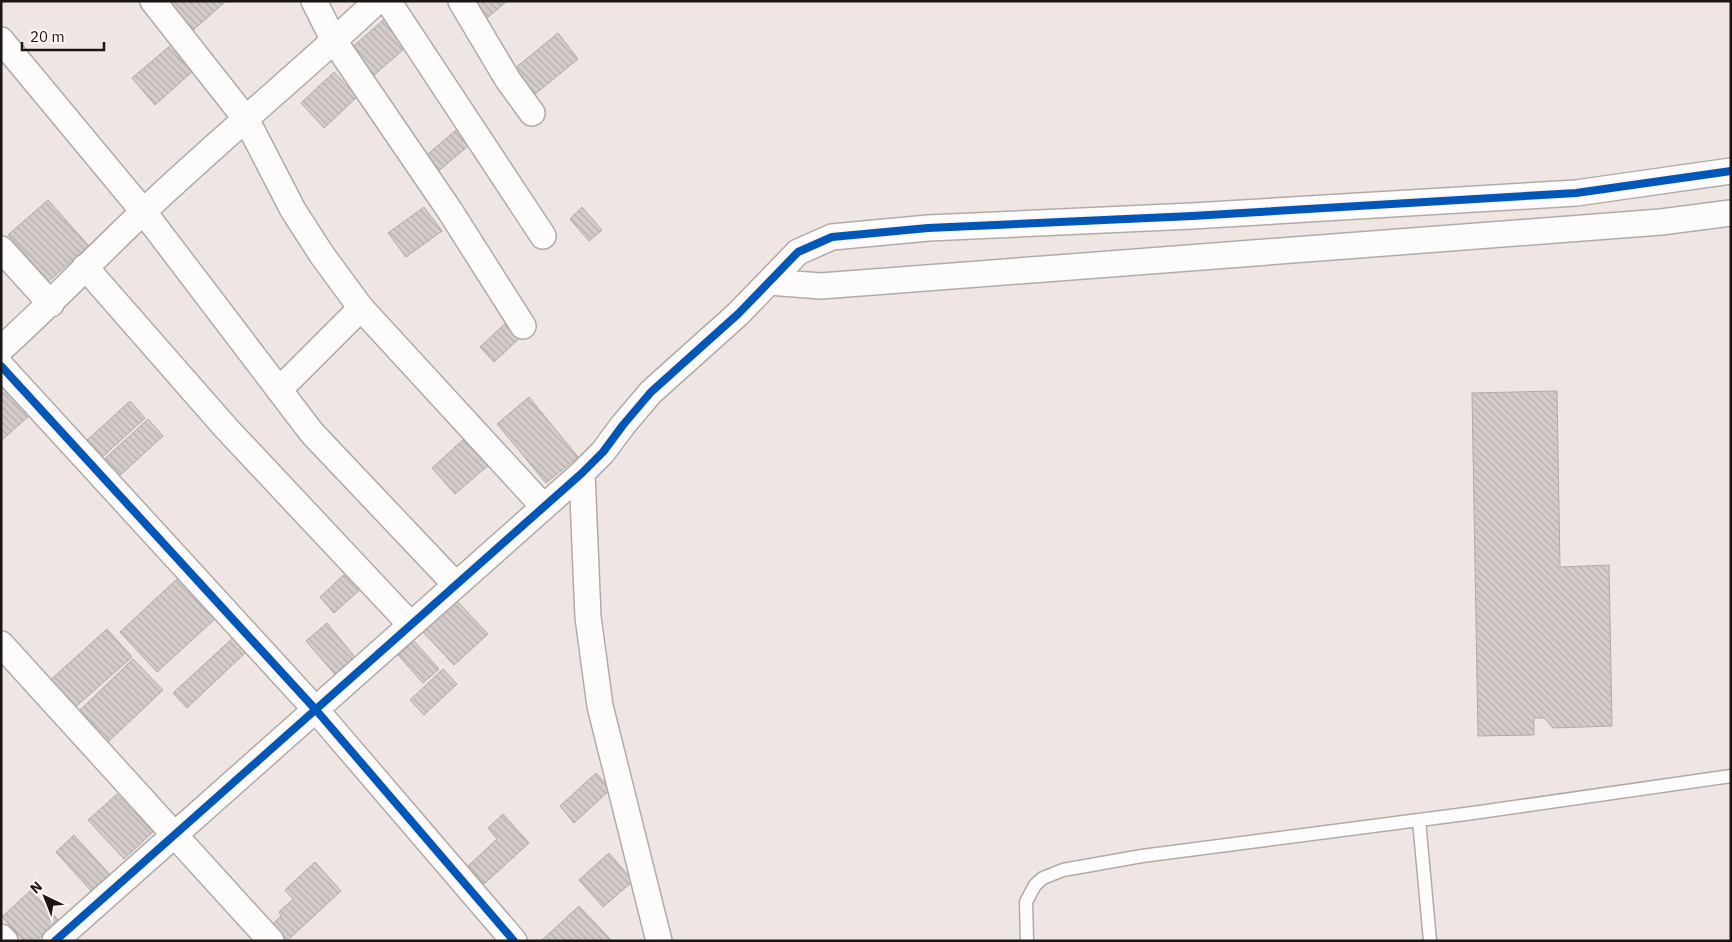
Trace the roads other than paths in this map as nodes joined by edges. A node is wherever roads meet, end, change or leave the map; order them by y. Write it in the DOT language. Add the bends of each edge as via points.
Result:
graph roads {
  1 [pos="153,1"];
  2 [pos="314,1"];
  3 [pos="377,1"];
  4 [pos="388,1"];
  5 [pos="461,1"];
  6 [pos="1,40"];
  7 [pos="334,41"];
  8 [pos="532,113"];
  9 [pos="246,119"];
  10 [pos="1731,171"];
  11 [pos="144,211"];
  12 [pos="1731,212"];
  13 [pos="543,236"];
  14 [pos="1,249"];
  15 [pos="85,267"];
  16 [pos="769,282"];
  17 [pos="51,304"];
  18 [pos="361,308"];
  19 [pos="523,326"];
  20 [pos="1,349"];
  21 [pos="1,366"];
  22 [pos="280,390"];
  23 [pos="582,473"];
  24 [pos="544,506"];
  25 [pos="456,585"];
  26 [pos="411,625"];
  27 [pos="1,644"];
  28 [pos="316,710"];
  29 [pos="1731,776"];
  30 [pos="1419,820"];
  31 [pos="175,836"];
  32 [pos="1,937"];
  33 [pos="5,941"];
  34 [pos="55,941"];
  35 [pos="271,941"];
  36 [pos="514,941"];
  37 [pos="659,941"];
  38 [pos="1027,941"];
  39 [pos="1430,941"];
  1 -- 9 [label="street"];
  2 -- 7 [label="street"];
  3 -- 7 [label="street"];
  4 -- 13 [label="street"];
  5 -- 8 [label="street" via="508,80"];
  6 -- 11 [label="street"];
  7 -- 9 [label="street"];
  7 -- 19 [label="street" via="450,211"];
  9 -- 11 [label="street"];
  9 -- 18 [label="street" via="293,210"];
  10 -- 16 [label="street" via="1576,193 1202,216 928,228 832,237 798,252"];
  11 -- 15 [label="street"];
  11 -- 22 [label="street"];
  12 -- 16 [label="street" via="1661,222 821,286"];
  14 -- 17 [label="street"];
  15 -- 17 [label="street"];
  15 -- 26 [label="street" via="226,428"];
  16 -- 23 [label="street" via="652,392"];
  17 -- 20 [label="street"];
  18 -- 22 [label="street"];
  18 -- 24 [label="street"];
  21 -- 28 [label="street"];
  22 -- 25 [label="street" via="312,433"];
  23 -- 24 [label="street"];
  23 -- 37 [label="street" via="588,617 600,706"];
  24 -- 25 [label="street"];
  25 -- 26 [label="street"];
  26 -- 28 [label="street"];
  27 -- 31 [label="street"];
  28 -- 31 [label="street"];
  28 -- 36 [label="street"];
  29 -- 30 [label="lane"];
  30 -- 38 [label="lane" via="1142,856 1063,870 1043,878 1026,902"];
  30 -- 39 [label="lane"];
  31 -- 34 [label="street"];
  31 -- 35 [label="street"];
  32 -- 33 [label="street"];
}
